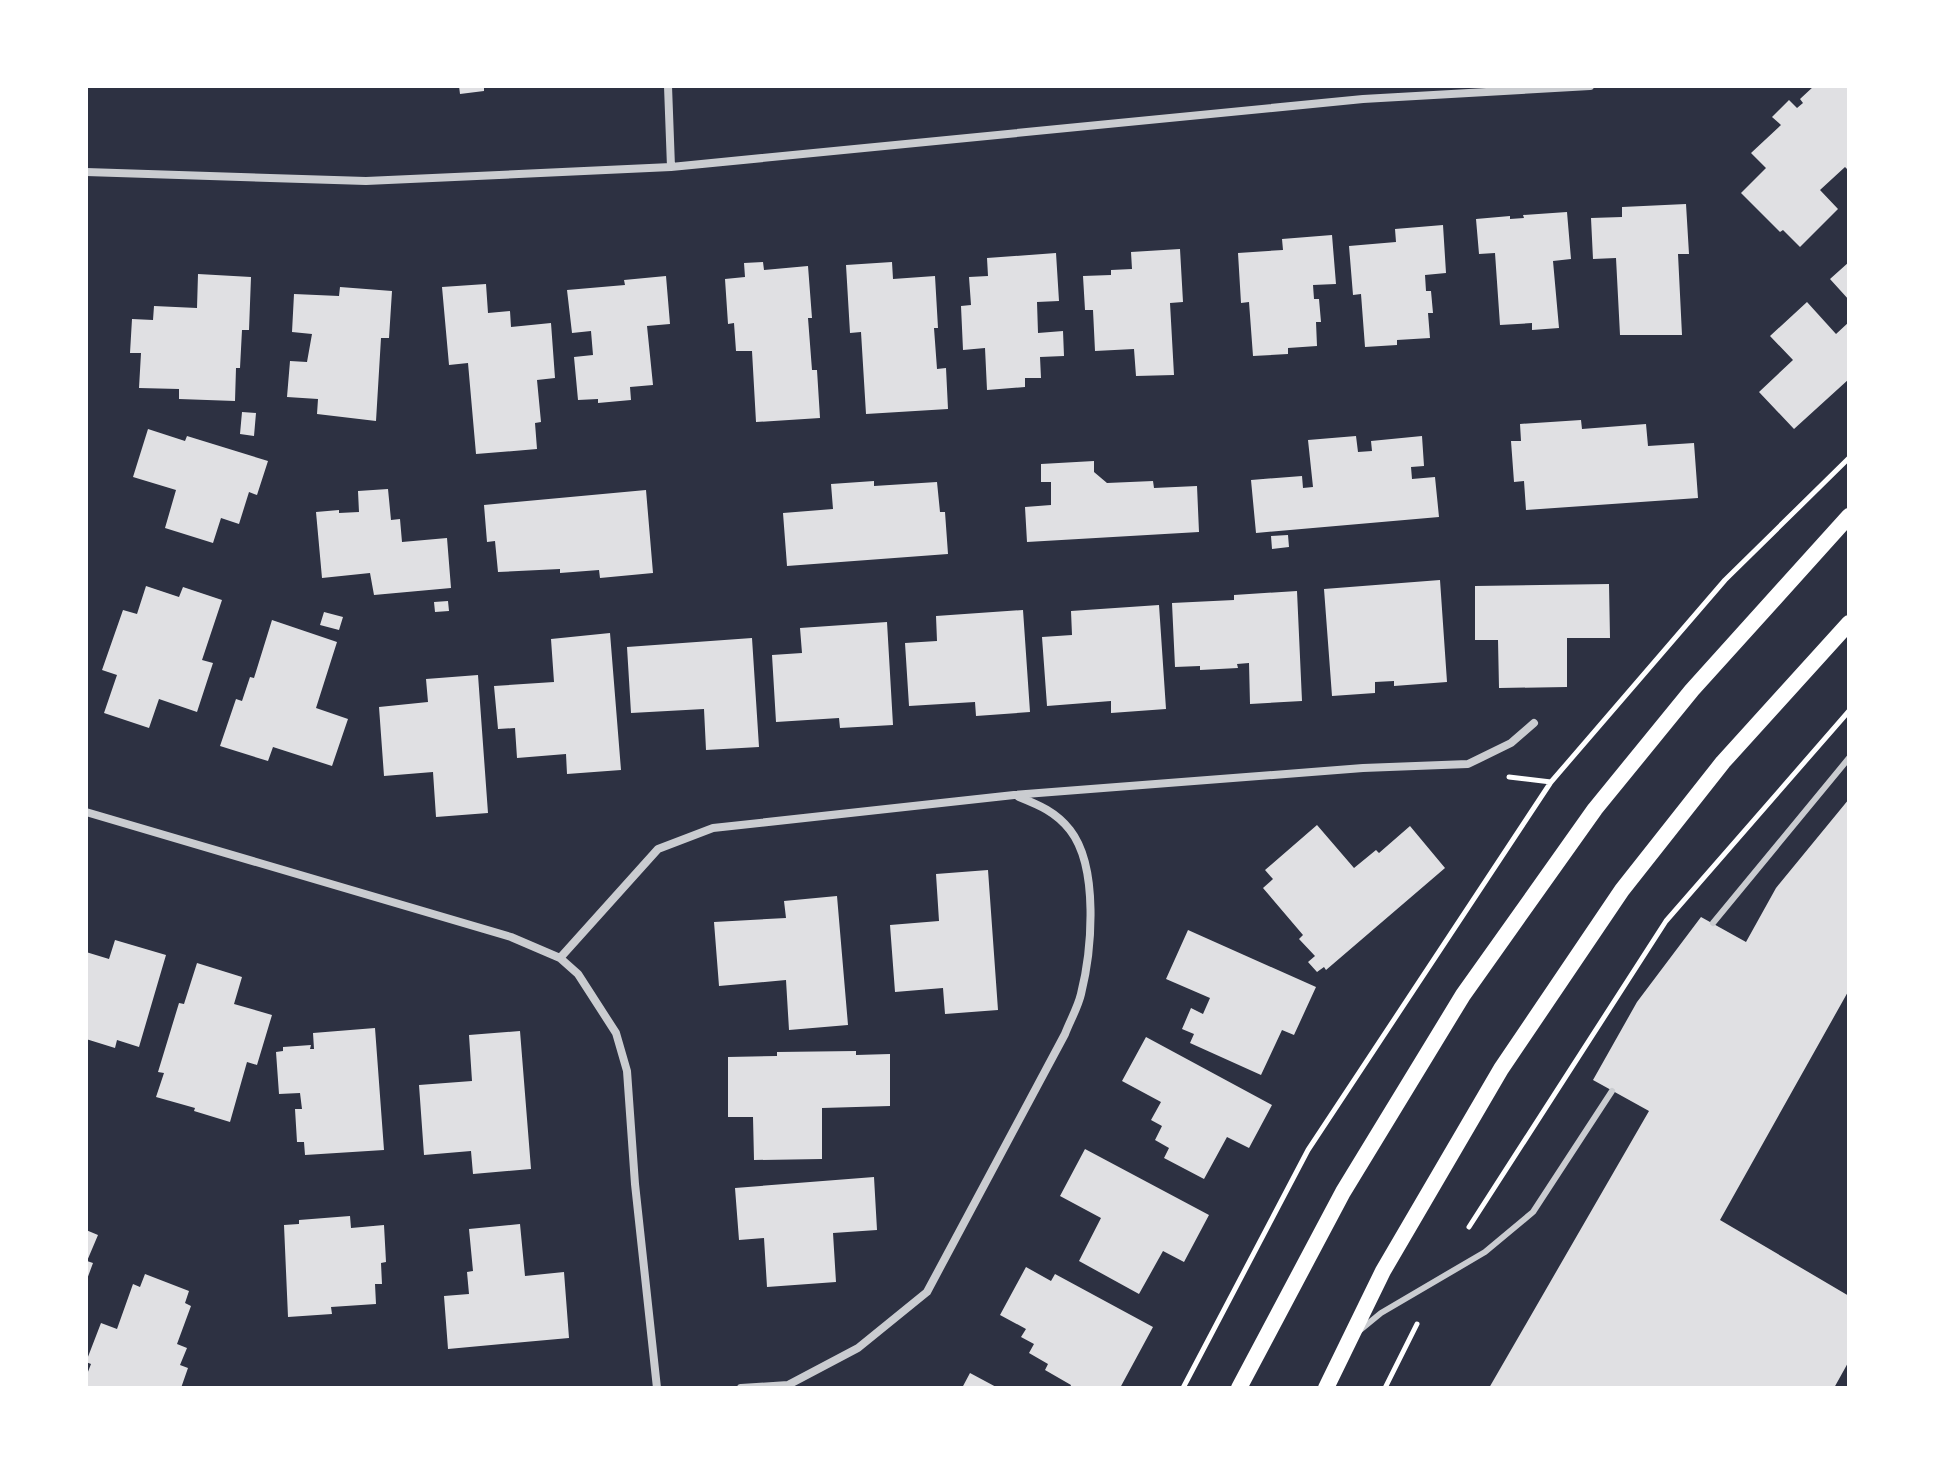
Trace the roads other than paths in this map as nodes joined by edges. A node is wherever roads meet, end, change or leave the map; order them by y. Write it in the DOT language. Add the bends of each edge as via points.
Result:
graph roads {
  1 [pos="668,86"];
  2 [pos="1400,86"];
  3 [pos="1590,86"];
  4 [pos="1401,97"];
  5 [pos="671,167"];
  6 [pos="86,172"];
  7 [pos="1849,516"];
  8 [pos="1849,623"];
  9 [pos="1534,723"];
  10 [pos="1849,758"];
  11 [pos="1014,795"];
  12 [pos="86,812"];
  13 [pos="1713,923"];
  14 [pos="560,958"];
  15 [pos="1612,1091"];
  16 [pos="1350,1339"];
  17 [pos="657,1388"];
  18 [pos="741,1388"];
  19 [pos="1239,1388"];
  20 [pos="1326,1388"];
  1 -- 5 [label="street"];
  2 -- 4 [label="street"];
  3 -- 4 [label="street"];
  4 -- 5 [label="street"];
  5 -- 6 [label="street" via="366,181"];
  7 -- 19 [label="main road" via="1692,690 1605,797 1463,995 1343,1192"];
  8 -- 16 [label="main road" via="1723,762 1622,890 1501,1069 1383,1271"];
  9 -- 11 [label="street" via="1511,743 1468,764"];
  10 -- 13 [label="lane"];
  11 -- 14 [label="street" via="713,828 658,849"];
  11 -- 18 [label="street" via="1049,809 1072,831 1087,870 1087,953 1081,995 1065,1034 927,1292 858,1348 788,1385"];
  12 -- 14 [label="street" via="511,937"];
  14 -- 17 [label="street" via="578,974 616,1033 627,1071"];
  15 -- 16 [label="lane" via="1533,1212 1485,1252 1381,1313"];
  16 -- 20 [label="main road"];
}
